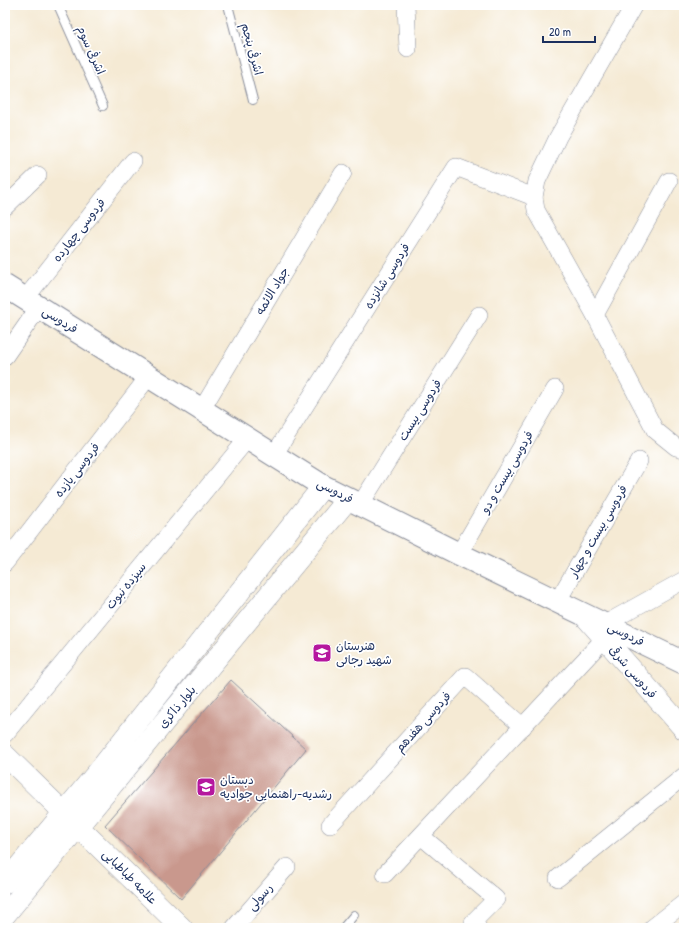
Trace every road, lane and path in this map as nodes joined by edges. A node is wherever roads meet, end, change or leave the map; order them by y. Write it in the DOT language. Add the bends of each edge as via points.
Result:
graph roads {
  1 [pos="58,5"];
  2 [pos="228,5"];
  3 [pos="406,5"];
  4 [pos="634,5"];
  5 [pos="408,49"];
  6 [pos="253,100"];
  7 [pos="103,106"];
  8 [pos="133,161"];
  9 [pos="343,173"];
  10 [pos="38,175"];
  11 [pos="669,180"];
  12 [pos="534,197"];
  13 [pos="5,207"];
  14 [pos="5,286"];
  15 [pos="32,303"];
  16 [pos="479,315"];
  17 [pos="595,315"];
  18 [pos="5,356"];
  19 [pos="149,376"];
  20 [pos="555,389"];
  21 [pos="202,409"];
  22 [pos="248,438"];
  23 [pos="681,443"];
  24 [pos="274,455"];
  25 [pos="640,461"];
  26 [pos="323,486"];
  27 [pos="354,502"];
  28 [pos="459,554"];
  29 [pos="5,563"];
  30 [pos="684,580"];
  31 [pos="557,602"];
  32 [pos="605,632"];
  33 [pos="684,663"];
  34 [pos="522,726"];
  35 [pos="684,730"];
  36 [pos="5,734"];
  37 [pos="5,755"];
  38 [pos="684,776"];
  39 [pos="64,812"];
  40 [pos="330,825"];
  41 [pos="78,826"];
  42 [pos="421,836"];
  43 [pos="287,867"];
  44 [pos="385,874"];
  45 [pos="558,878"];
  46 [pos="5,883"];
  47 [pos="684,903"];
  48 [pos="5,915"];
  49 [pos="354,915"];
  50 [pos="182,928"];
  51 [pos="234,928"];
  52 [pos="343,928"];
  53 [pos="478,928"];
  54 [pos="652,928"];
  1 -- 7 [label="lane, اشرفی سوم"];
  2 -- 6 [label="lane, اشرفی پنجم"];
  3 -- 5 [label="street"];
  4 -- 12 [label="street" via="558,137 537,181"];
  8 -- 15 [label="street, فردوسی چهارده"];
  9 -- 21 [label="street, جواد الائمه"];
  10 -- 13 [label="street"];
  11 -- 17 [label="street"];
  12 -- 17 [label="street" via="536,210"];
  12 -- 24 [label="street, فردوسی شانزده" via="456,167"];
  14 -- 15 [label="main road, فردوسی"];
  15 -- 18 [label="street, فردوسی چهارده"];
  15 -- 19 [label="main road, فردوسی"];
  16 -- 27 [label="street, فردوسی بیست"];
  17 -- 23 [label="street" via="655,430"];
  19 -- 21 [label="main road, فردوسی"];
  19 -- 29 [label="street, فردوسی یازده"];
  20 -- 28 [label="street, فردوسی بیست و دو"];
  21 -- 22 [label="main road, فردوسی"];
  22 -- 24 [label="main road, فردوسی"];
  22 -- 36 [label="street, سیزده نبوت"];
  24 -- 26 [label="main road, فردوسی"];
  25 -- 31 [label="street, فردوسی بیست و چهار"];
  26 -- 27 [label="main road, فردوسی"];
  26 -- 39 [label="street, بلوار ذاکری"];
  27 -- 28 [label="main road, فردوسی"];
  27 -- 41 [label="street, بلوار ذاکری"];
  28 -- 31 [label="main road, فردوسی"];
  30 -- 32 [label="street"];
  31 -- 32 [label="main road, فردوسی" via="583,614"];
  32 -- 33 [label="main road, فردوسی"];
  32 -- 34 [label="street"];
  32 -- 35 [label="street, فردوسی شرقی"];
  34 -- 40 [label="street, فردوسی هفدهم" via="465,676"];
  34 -- 42 [label="street"];
  37 -- 39 [label="street, علامه طباطبایی"];
  38 -- 45 [label="street"];
  39 -- 41 [label="street, علامه طباطبایی"];
  39 -- 46 [label="street, بلوار ذاکری"];
  41 -- 48 [label="street, بلوار ذاکری"];
  41 -- 50 [label="street, علامه طباطبایی"];
  42 -- 44 [label="street"];
  42 -- 53 [label="street" via="496,899 472,922"];
  43 -- 51 [label="street, رسولی"];
  47 -- 54 [label="street"];
  49 -- 52 [label="lane"];
}
